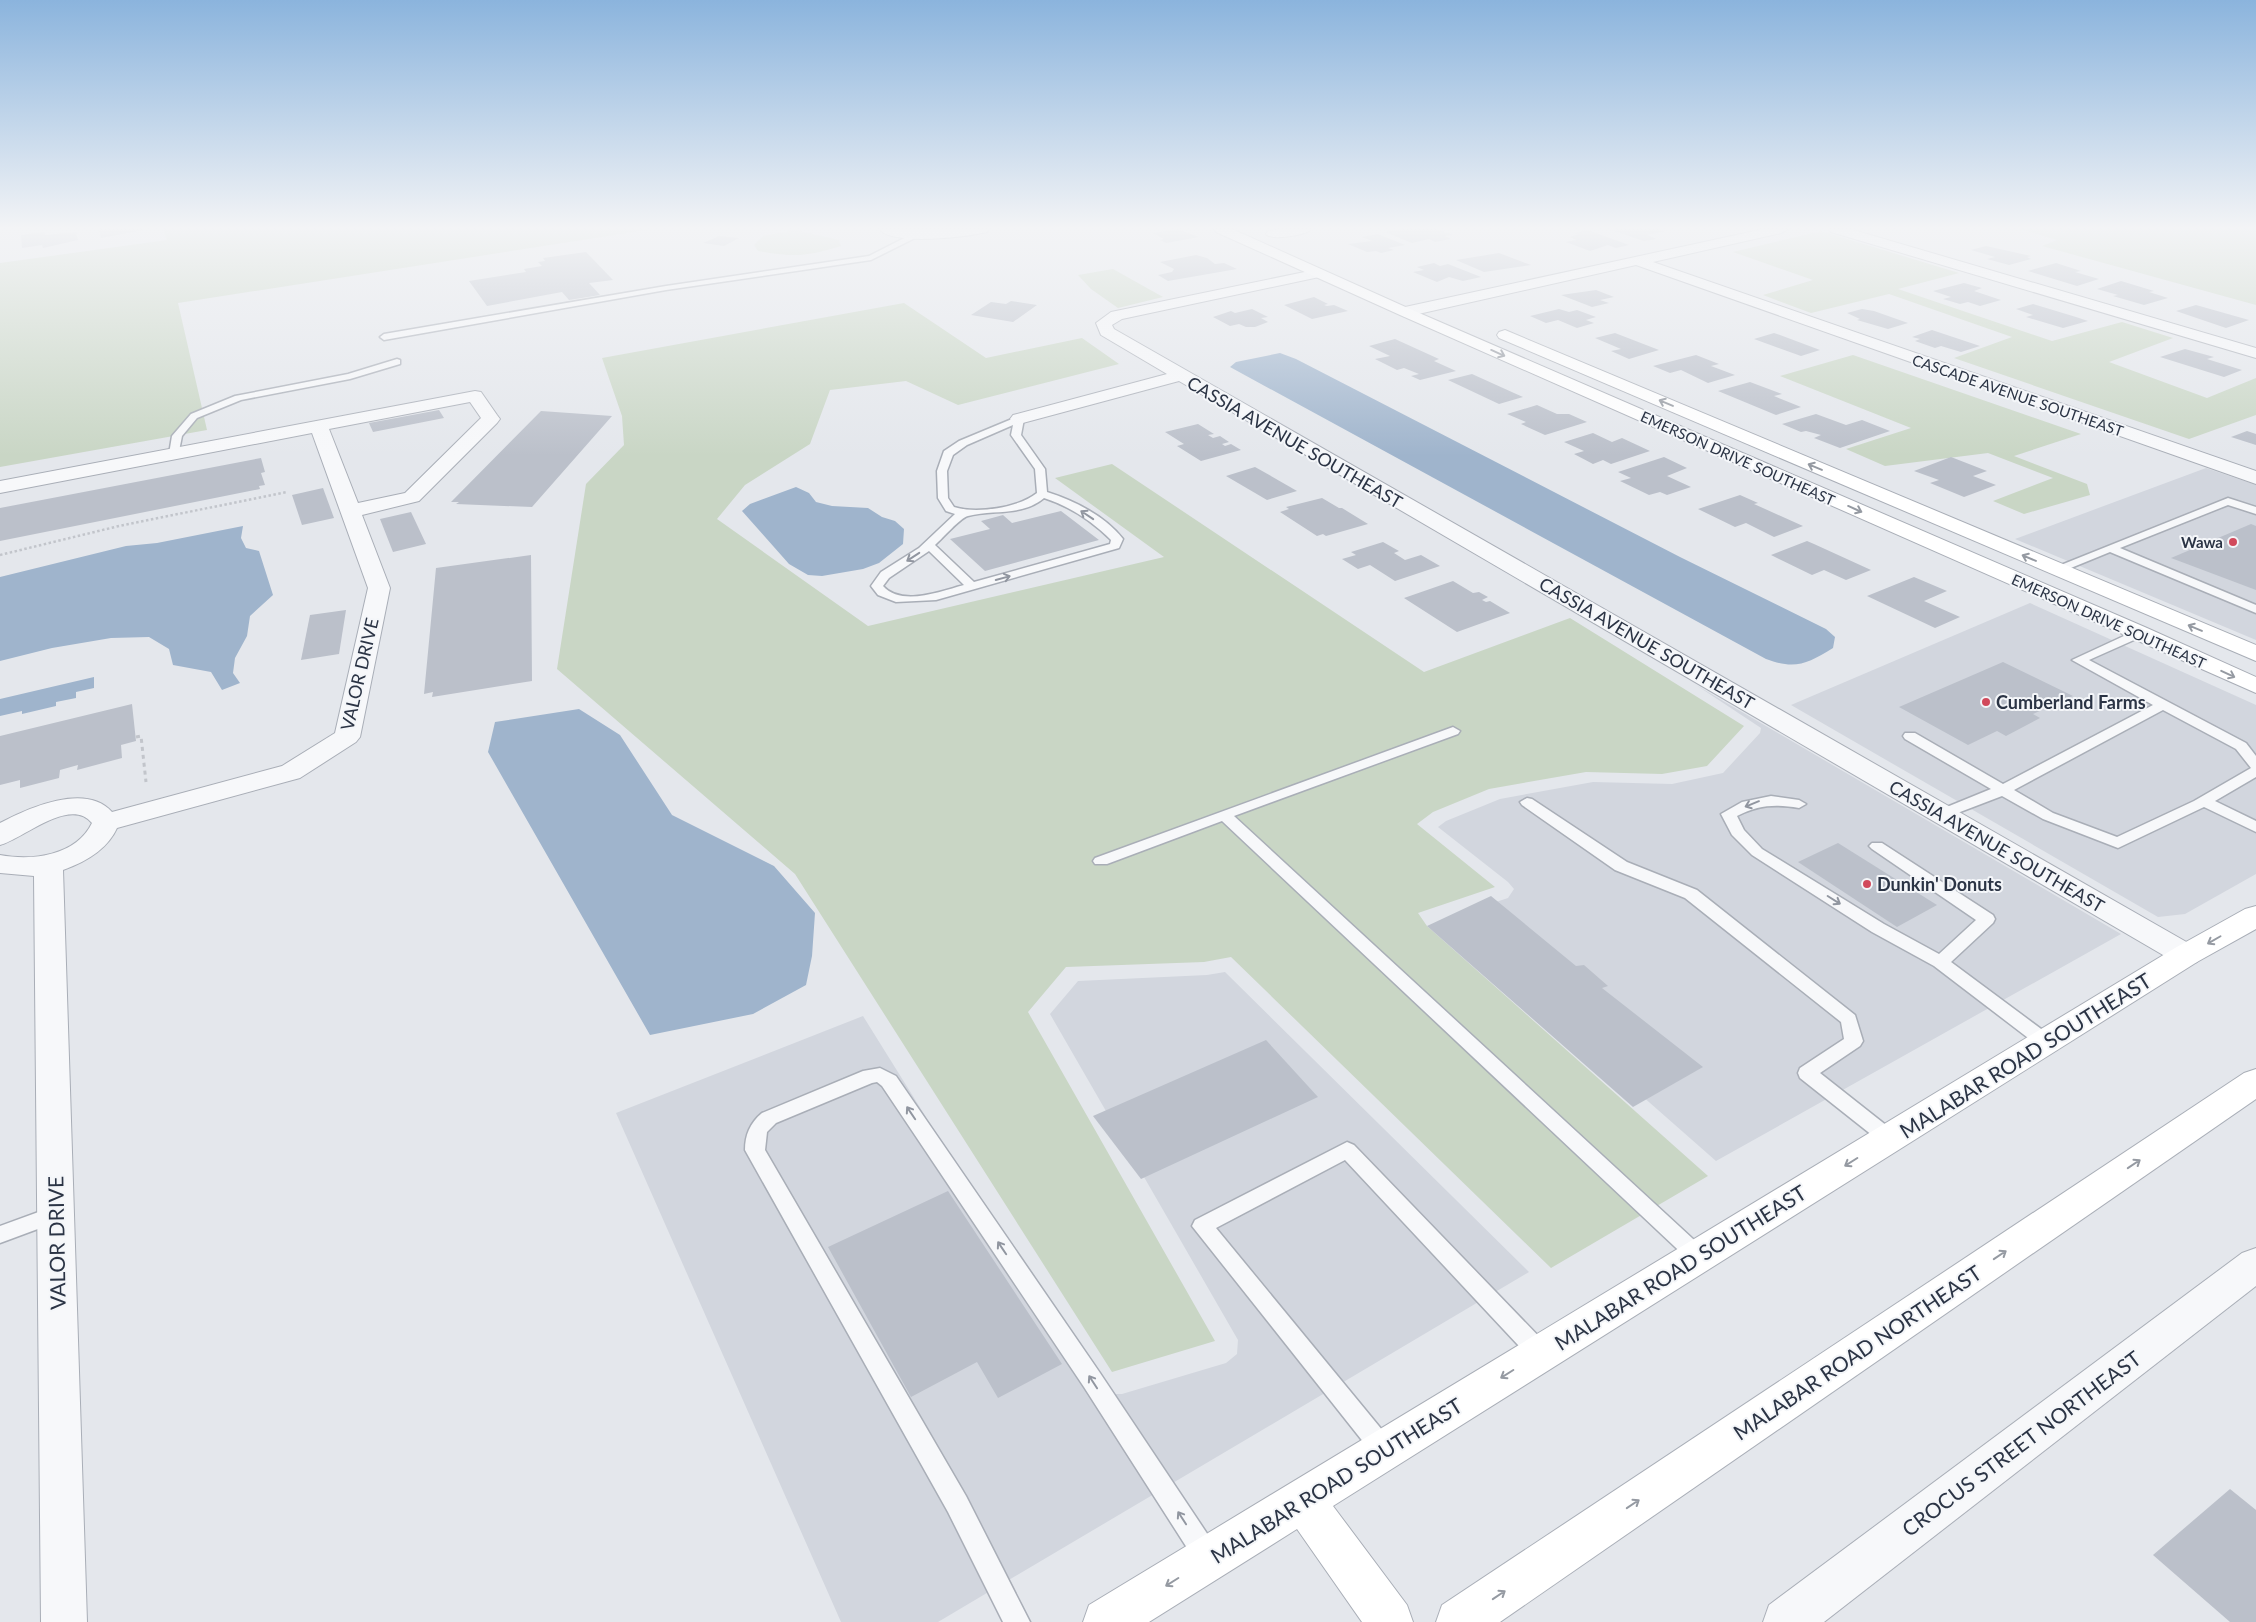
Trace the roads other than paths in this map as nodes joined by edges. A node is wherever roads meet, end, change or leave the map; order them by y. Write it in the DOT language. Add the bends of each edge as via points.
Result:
graph roads {
  1 [pos="533,305"];
  2 [pos="571,305"];
  3 [pos="1167,305"];
  4 [pos="1411,305"];
  5 [pos="1430,305"];
  6 [pos="1434,305"];
  7 [pos="1762,305"];
  8 [pos="2092,305"];
  9 [pos="512,315"];
  10 [pos="1460,316"];
  11 [pos="1494,330"];
  12 [pos="384,337"];
  13 [pos="2256,353"];
  14 [pos="397,362"];
  15 [pos="1181,375"];
  16 [pos="1019,419"];
  17 [pos="320,426"];
  18 [pos="174,454"];
  19 [pos="2256,478"];
  20 [pos="0,486"];
  21 [pos="1042,494"];
  22 [pos="351,511"];
  23 [pos="2256,511"];
  24 [pos="963,514"];
  25 [pos="929,545"];
  26 [pos="2110,548"];
  27 [pos="2057,569"];
  28 [pos="972,586"];
  29 [pos="2256,609"];
  30 [pos="2139,633"];
  31 [pos="2256,654"];
  32 [pos="2256,686"];
  33 [pos="2165,704"];
  34 [pos="1452,731"];
  35 [pos="1910,736"];
  36 [pos="2256,765"];
  37 [pos="2256,771"];
  38 [pos="2003,790"];
  39 [pos="2204,801"];
  40 [pos="1527,802"];
  41 [pos="1799,804"];
  42 [pos="1942,814"];
  43 [pos="1224,815"];
  44 [pos="106,822"];
  45 [pos="2256,827"];
  46 [pos="0,836"];
  47 [pos="1877,846"];
  48 [pos="1102,860"];
  49 [pos="0,864"];
  50 [pos="48,864"];
  51 [pos="2256,916"];
  52 [pos="2186,955"];
  53 [pos="1940,962"];
  54 [pos="2046,1042"];
  55 [pos="2256,1082"];
  56 [pos="1890,1138"];
  57 [pos="55,1214"];
  58 [pos="0,1235"];
  59 [pos="1698,1256"];
  60 [pos="2256,1264"];
  61 [pos="1541,1354"];
  62 [pos="1384,1450"];
  63 [pos="1303,1501"];
  64 [pos="1209,1559"];
  65 [pos="64,1622"];
  66 [pos="1017,1622"];
  67 [pos="1106,1622"];
  68 [pos="1390,1622"];
  69 [pos="1459,1622"];
  70 [pos="1786,1622"];
  1 -- 9 [label="lane"];
  2 -- 9 [label="lane"];
  3 -- 15 [label="street, CASSIA AVENUE SOUTHEAST" via="1117,315 1104,323 1107,332"];
  4 -- 30 [label="street, EMERSON DRIVE SOUTHEAST, one-way"];
  5 -- 6 [label="street"];
  6 -- 10 [label="street"];
  7 -- 19 [label="street, CASCADE AVENUE SOUTHEAST"];
  8 -- 13 [label="street"];
  9 -- 12 [label="lane"];
  27 -- 11 [label="street, EMERSON DRIVE SOUTHEAST, one-way"];
  14 -- 18 [label="lane" via="350,376 238,398 194,416 176,436"];
  15 -- 16 [label="street"];
  15 -- 42 [label="street, CASSIA AVENUE SOUTHEAST"];
  16 -- 21 [label="lane" via="1016,435 1040,469"];
  16 -- 24 [label="lane" via="963,443 948,453 942,472 943,498 950,509"];
  17 -- 18 [label="street"];
  17 -- 22 [label="street, VALOR DRIVE"];
  17 -- 22 [label="street" via="475,396 491,419 412,497"];
  18 -- 20 [label="street"];
  21 -- 24 [label="lane" via="1031,503 1012,509"];
  28 -- 21 [label="lane, one-way" via="1114,546 1117,539 1107,529 1066,501"];
  22 -- 44 [label="street, VALOR DRIVE" via="379,588 347,737 292,772"];
  23 -- 26 [label="lane" via="2228,501"];
  24 -- 25 [label="lane"];
  25 -- 28 [label="lane"];
  25 -- 28 [label="lane, one-way" via="885,575 877,586 881,592 892,598 908,600"];
  26 -- 27 [label="lane"];
  26 -- 29 [label="lane"];
  31 -- 27 [label="street, EMERSON DRIVE SOUTHEAST, one-way"];
  30 -- 32 [label="street, EMERSON DRIVE SOUTHEAST, one-way"];
  30 -- 33 [label="lane" via="2079,660"];
  33 -- 36 [label="lane" via="2241,746"];
  33 -- 38 [label="lane"];
  34 -- 43 [label="lane"];
  35 -- 38 [label="lane"];
  37 -- 39 [label="lane"];
  38 -- 39 [label="lane" via="2048,816 2118,843"];
  38 -- 42 [label="lane"];
  39 -- 45 [label="lane"];
  40 -- 56 [label="lane" via="1620,866 1691,894 1849,1020 1854,1041 1807,1073"];
  41 -- 53 [label="lane, one-way" via="1777,799 1757,801 1729,814 1737,832 1758,852 1878,928"];
  42 -- 52 [label="street, CASSIA AVENUE SOUTHEAST"];
  43 -- 48 [label="lane"];
  43 -- 59 [label="lane"];
  44 -- 46 [label="street" via="100,812 89,808 58,809 24,820"];
  44 -- 50 [label="street" via="98,838 85,848"];
  47 -- 53 [label="lane" via="1987,919"];
  49 -- 50 [label="street" via="28,868"];
  50 -- 57 [label="street, VALOR DRIVE"];
  51 -- 52 [label="street, MALABAR ROAD SOUTHEAST, one-way"];
  52 -- 54 [label="street, MALABAR ROAD SOUTHEAST"];
  53 -- 54 [label="lane"];
  54 -- 56 [label="street, MALABAR ROAD SOUTHEAST"];
  69 -- 55 [label="street, MALABAR ROAD NORTHEAST, one-way"];
  56 -- 59 [label="street, MALABAR ROAD SOUTHEAST, one-way"];
  57 -- 58 [label="lane"];
  57 -- 65 [label="street, VALOR DRIVE"];
  59 -- 61 [label="street, MALABAR ROAD SOUTHEAST"];
  60 -- 70 [label="street, CROCUS STREET NORTHEAST"];
  61 -- 62 [label="street, MALABAR ROAD SOUTHEAST, one-way"];
  61 -- 62 [label="lane" via="1347,1150 1202,1226"];
  62 -- 63 [label="street, MALABAR ROAD SOUTHEAST"];
  63 -- 64 [label="street, MALABAR ROAD SOUTHEAST"];
  63 -- 68 [label="street"];
  64 -- 66 [label="lane, one-way" via="889,1081 880,1076 870,1076 769,1118 758,1126 755,1150 957,1504"];
  64 -- 67 [label="street, MALABAR ROAD SOUTHEAST, one-way"];
}
